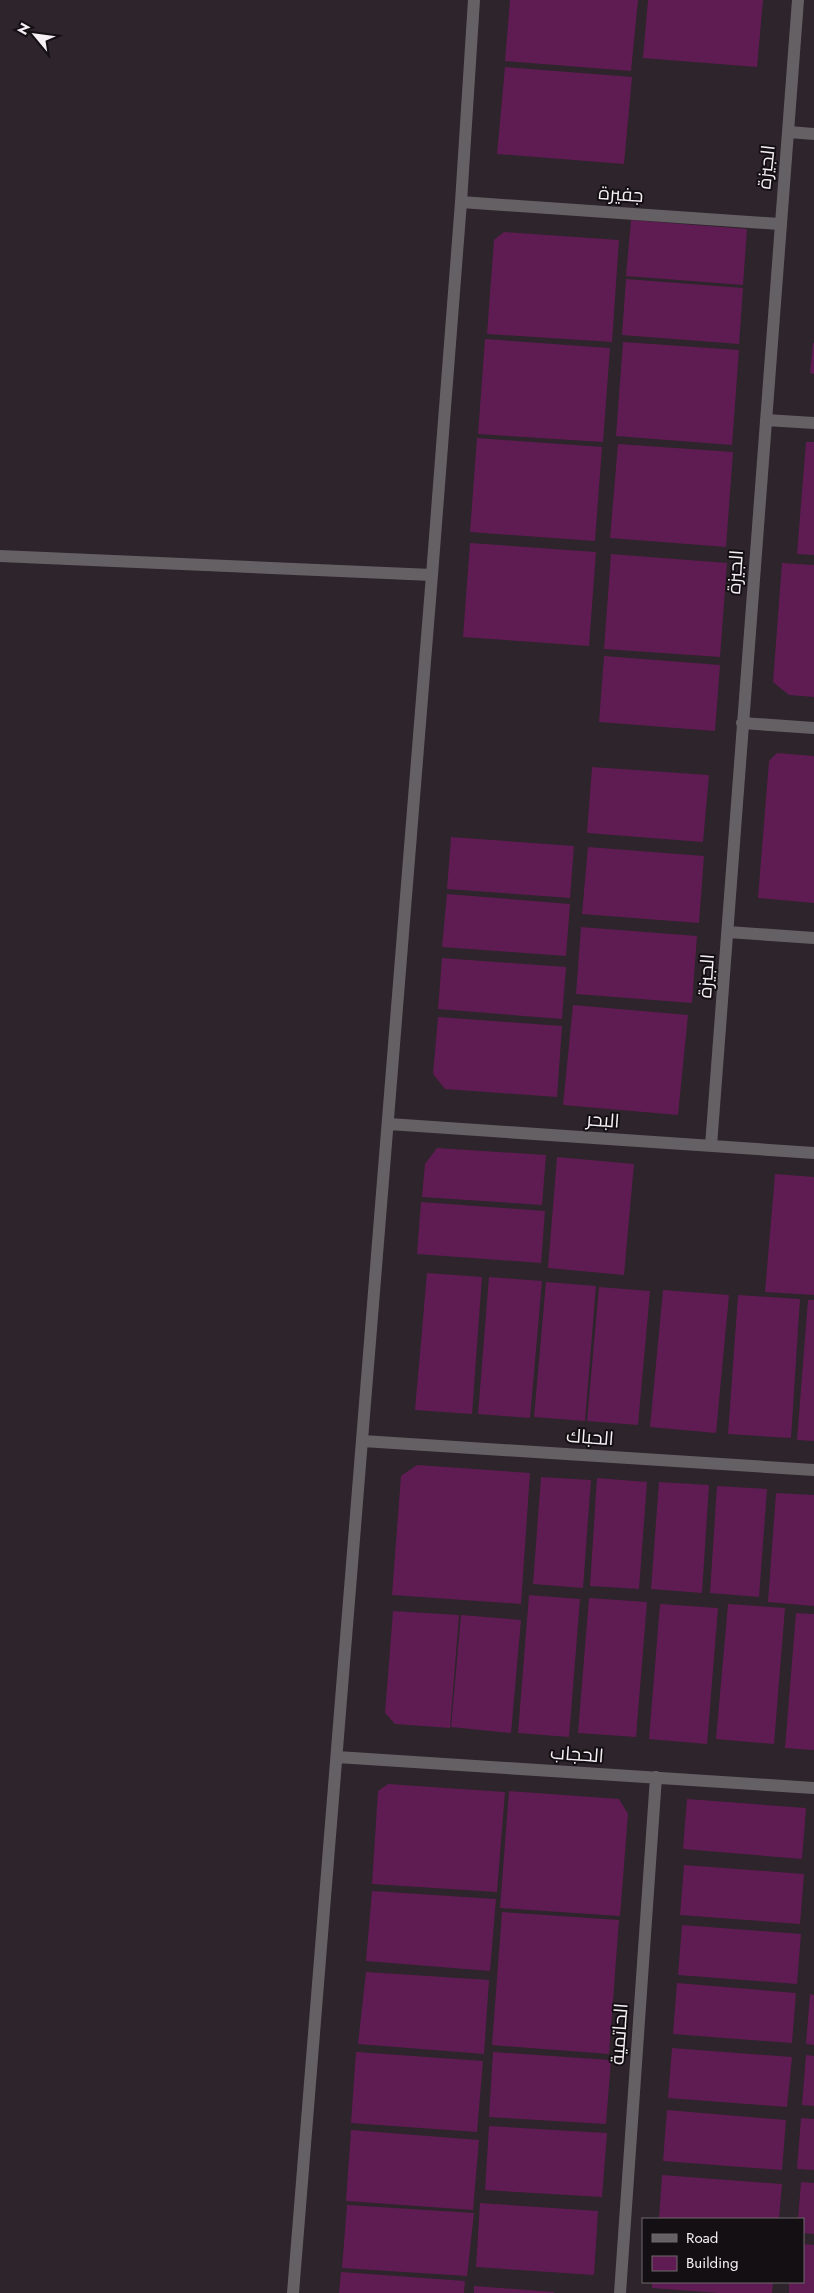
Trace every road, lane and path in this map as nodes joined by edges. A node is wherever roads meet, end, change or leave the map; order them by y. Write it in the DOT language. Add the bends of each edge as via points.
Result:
graph roads {
  1 [pos="474,0"];
  2 [pos="798,0"];
  3 [pos="788,132"];
  4 [pos="814,134"];
  5 [pos="461,202"];
  6 [pos="779,224"];
  7 [pos="766,420"];
  8 [pos="814,423"];
  9 [pos="0,556"];
  10 [pos="432,575"];
  11 [pos="742,723"];
  12 [pos="814,728"];
  13 [pos="728,932"];
  14 [pos="814,938"];
  15 [pos="389,1124"];
  16 [pos="711,1146"];
  17 [pos="814,1152"];
  18 [pos="363,1441"];
  19 [pos="814,1470"];
  20 [pos="337,1757"];
  21 [pos="656,1778"];
  22 [pos="814,1788"];
  23 [pos="293,2293"];
  24 [pos="620,2293"];
  1 -- 5 [label="street"];
  2 -- 3 [label="street, الجيزة"];
  3 -- 4 [label="street"];
  3 -- 6 [label="street, الجيزة"];
  5 -- 6 [label="street, جفيرة"];
  5 -- 10 [label="street"];
  6 -- 7 [label="street, الجيزة"];
  7 -- 8 [label="street"];
  7 -- 11 [label="street, الجيزة"];
  9 -- 10 [label="street"];
  10 -- 15 [label="street"];
  11 -- 12 [label="street"];
  11 -- 13 [label="street, الجيزة"];
  13 -- 14 [label="street"];
  13 -- 16 [label="street, الجيزة"];
  15 -- 16 [label="street, البحر"];
  15 -- 18 [label="street"];
  16 -- 17 [label="street, البحر"];
  18 -- 19 [label="street, الحباك"];
  18 -- 20 [label="street"];
  20 -- 21 [label="street, الحجاب"];
  20 -- 23 [label="street"];
  21 -- 22 [label="street, الحجاب"];
  21 -- 24 [label="street, الحاتمية"];
}
